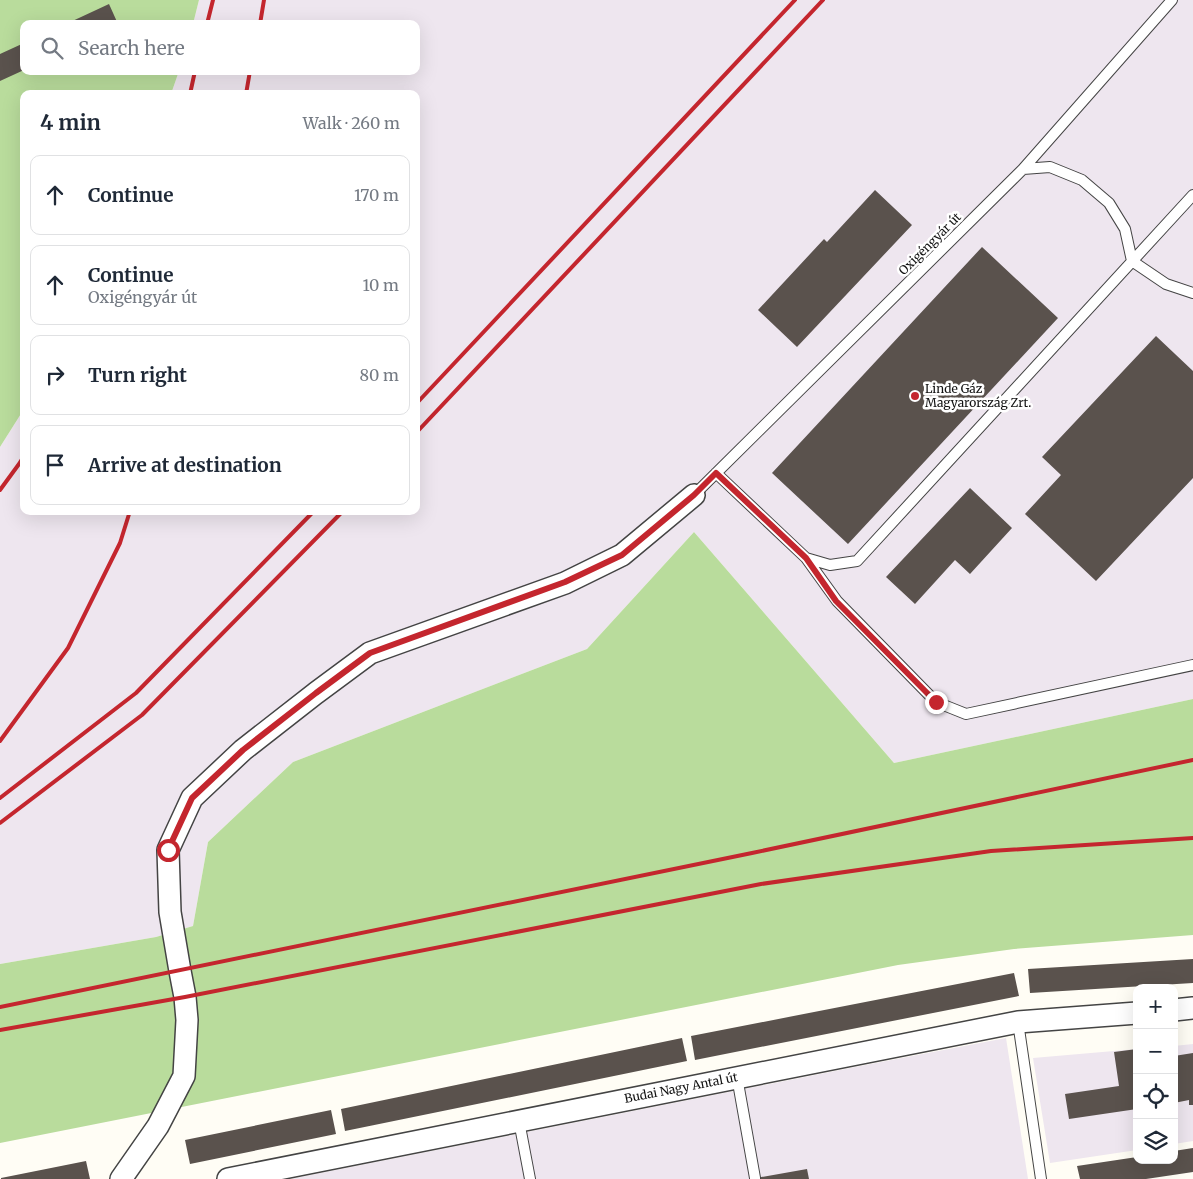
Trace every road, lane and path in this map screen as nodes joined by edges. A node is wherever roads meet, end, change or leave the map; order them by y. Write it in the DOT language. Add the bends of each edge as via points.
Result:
graph roads {
  1 [pos="1172,0"];
  2 [pos="1023,169"];
  3 [pos="1193,195"];
  4 [pos="1132,261"];
  5 [pos="1193,293"];
  6 [pos="716,473"];
  7 [pos="694,495"];
  8 [pos="806,558"];
  9 [pos="1193,665"];
  10 [pos="1193,1008"];
  11 [pos="1178,1010"];
  12 [pos="1133,1012"];
  13 [pos="1018,1022"];
  14 [pos="737,1077"];
  15 [pos="519,1120"];
  16 [pos="755,1178"];
  17 [pos="121,1179"];
  18 [pos="228,1179"];
  19 [pos="530,1179"];
  20 [pos="1041,1179"];
  1 -- 2 [label="lane, Oxigéngyár út"];
  2 -- 4 [label="lane" via="1050,167 1082,180 1109,203 1126,229"];
  2 -- 6 [label="lane, Oxigéngyár út"];
  3 -- 4 [label="lane"];
  4 -- 5 [label="lane" via="1166,284"];
  4 -- 8 [label="lane" via="856,561 830,565"];
  6 -- 7 [label="lane, Oxigéngyár út"];
  6 -- 8 [label="lane"];
  7 -- 17 [label="street" via="622,555 565,582 370,653 243,750 192,798 168,850 170,912 187,1020 184,1076 158,1126"];
  8 -- 9 [label="lane" via="836,601 936,702 966,714"];
  10 -- 11 [label="street"];
  12 -- 13 [label="street, Budai Nagy Antal út"];
  13 -- 14 [label="street, Budai Nagy Antal út"];
  13 -- 20 [label="lane"];
  14 -- 15 [label="street, Budai Nagy Antal út"];
  14 -- 16 [label="lane"];
  15 -- 18 [label="street, Budai Nagy Antal út"];
  15 -- 19 [label="lane"];
}
